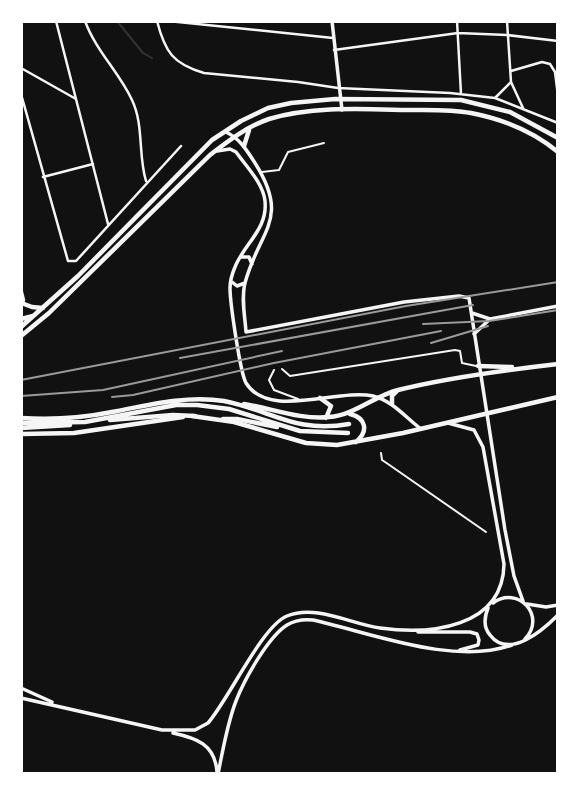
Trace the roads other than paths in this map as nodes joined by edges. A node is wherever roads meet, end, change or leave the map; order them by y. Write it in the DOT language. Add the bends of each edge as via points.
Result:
graph roads {
  1 [pos="56,21"];
  2 [pos="85,21"];
  3 [pos="157,21"];
  4 [pos="169,21"];
  5 [pos="332,21"];
  6 [pos="457,21"];
  7 [pos="507,21"];
  8 [pos="458,33"];
  9 [pos="507,35"];
  10 [pos="333,38"];
  11 [pos="558,41"];
  12 [pos="334,50"];
  13 [pos="21,68"];
  14 [pos="511,71"];
  15 [pos="511,82"];
  16 [pos="338,88"];
  17 [pos="21,94"];
  18 [pos="461,94"];
  19 [pos="558,96"];
  20 [pos="495,98"];
  21 [pos="76,99"];
  22 [pos="340,99"];
  23 [pos="352,100"];
  24 [pos="379,100"];
  25 [pos="397,100"];
  26 [pos="372,109"];
  27 [pos="342,110"];
  28 [pos="390,110"];
  29 [pos="523,110"];
  30 [pos="558,123"];
  31 [pos="252,126"];
  32 [pos="223,131"];
  33 [pos="235,137"];
  34 [pos="558,138"];
  35 [pos="324,143"];
  36 [pos="207,145"];
  37 [pos="181,146"];
  38 [pos="244,146"];
  39 [pos="236,152"];
  40 [pos="558,152"];
  41 [pos="214,153"];
  42 [pos="207,158"];
  43 [pos="93,164"];
  44 [pos="260,172"];
  45 [pos="43,177"];
  46 [pos="146,182"];
  47 [pos="108,223"];
  48 [pos="239,258"];
  49 [pos="252,266"];
  50 [pos="230,280"];
  51 [pos="245,283"];
  52 [pos="21,288"];
  53 [pos="22,306"];
  54 [pos="558,306"];
  55 [pos="44,308"];
  56 [pos="355,309"];
  57 [pos="471,312"];
  58 [pos="356,314"];
  59 [pos="34,316"];
  60 [pos="21,319"];
  61 [pos="490,319"];
  62 [pos="21,327"];
  63 [pos="474,334"];
  64 [pos="23,336"];
  65 [pos="558,364"];
  66 [pos="478,366"];
  67 [pos="520,368"];
  68 [pos="282,369"];
  69 [pos="274,370"];
  70 [pos="480,375"];
  71 [pos="397,390"];
  72 [pos="558,397"];
  73 [pos="320,398"];
  74 [pos="379,398"];
  75 [pos="303,400"];
  76 [pos="225,402"];
  77 [pos="392,404"];
  78 [pos="485,412"];
  79 [pos="345,414"];
  80 [pos="195,416"];
  81 [pos="326,418"];
  82 [pos="223,419"];
  83 [pos="21,420"];
  84 [pos="102,420"];
  85 [pos="85,422"];
  86 [pos="445,423"];
  87 [pos="349,424"];
  88 [pos="21,428"];
  89 [pos="292,429"];
  90 [pos="421,429"];
  91 [pos="348,433"];
  92 [pos="21,435"];
  93 [pos="355,443"];
  94 [pos="381,453"];
  95 [pos="486,532"];
  96 [pos="525,603"];
  97 [pos="558,605"];
  98 [pos="490,606"];
  99 [pos="558,615"];
  100 [pos="411,631"];
  101 [pos="523,640"];
  102 [pos="512,645"];
  103 [pos="444,651"];
  104 [pos="21,688"];
  105 [pos="21,698"];
  106 [pos="57,705"];
  107 [pos="162,730"];
  108 [pos="217,774"];
  1 -- 21 [label="street"];
  2 -- 46 [label="street" via="90,37 133,102"];
  3 -- 16 [label="street" via="166,48 190,69"];
  4 -- 10 [label="street"];
  5 -- 10 [label="street"];
  6 -- 8 [label="street"];
  7 -- 9 [label="street"];
  8 -- 9 [label="street"];
  8 -- 12 [label="street"];
  8 -- 18 [label="street"];
  9 -- 11 [label="street"];
  9 -- 14 [label="street"];
  10 -- 12 [label="street"];
  12 -- 16 [label="street"];
  13 -- 21 [label="street"];
  14 -- 15 [label="street"];
  14 -- 19 [label="street" via="550,64"];
  15 -- 20 [label="street"];
  15 -- 29 [label="street"];
  16 -- 18 [label="street"];
  16 -- 22 [label="street"];
  16 -- 23 [label="street"];
  17 -- 45 [label="street"];
  18 -- 20 [label="street"];
  20 -- 29 [label="street"];
  21 -- 43 [label="street"];
  22 -- 23 [label="main road"];
  22 -- 27 [label="street"];
  22 -- 32 [label="main road" via="279,105"];
  23 -- 24 [label="main road"];
  24 -- 25 [label="main road"];
  24 -- 26 [label="main road"];
  25 -- 28 [label="main road"];
  25 -- 34 [label="main road" via="461,100 495,107"];
  26 -- 27 [label="main road"];
  26 -- 28 [label="main road"];
  27 -- 31 [label="main road" via="294,113"];
  28 -- 40 [label="main road" via="484,116 530,133"];
  29 -- 30 [label="street"];
  31 -- 33 [label="main road"];
  31 -- 38 [label="main road"];
  32 -- 33 [label="street"];
  32 -- 36 [label="main road"];
  33 -- 38 [label="street"];
  33 -- 41 [label="main road"];
  35 -- 44 [label="street" via="288,152 279,170"];
  36 -- 42 [label="main road"];
  36 -- 55 [label="main road"];
  37 -- 46 [label="street"];
  38 -- 39 [label="street" via="237,146"];
  38 -- 44 [label="street"];
  39 -- 41 [label="street"];
  39 -- 48 [label="street" via="259,185 266,205 260,229"];
  41 -- 42 [label="main road"];
  42 -- 64 [label="main road"];
  43 -- 45 [label="street"];
  43 -- 47 [label="street"];
  44 -- 49 [label="street" via="272,197 271,214"];
  45 -- 47 [label="street" via="65,258 72,262"];
  46 -- 47 [label="street"];
  48 -- 49 [label="street" via="249,257"];
  48 -- 50 [label="street"];
  49 -- 51 [label="street"];
  50 -- 51 [label="street" via="237,286"];
  50 -- 75 [label="street" via="247,384 270,400"];
  51 -- 57 [label="street" via="246,332 459,296 469,298"];
  52 -- 53 [label="street"];
  53 -- 55 [label="main road"];
  54 -- 61 [label="street"];
  55 -- 59 [label="main road"];
  56 -- 58 [label="street"];
  57 -- 61 [label="street"];
  57 -- 63 [label="street"];
  59 -- 60 [label="main road"];
  59 -- 62 [label="main road"];
  61 -- 63 [label="street"];
  63 -- 66 [label="street"];
  65 -- 67 [label="main road"];
  66 -- 67 [label="main road"];
  66 -- 68 [label="street" via="462,363 460,351 454,350 290,376"];
  66 -- 70 [label="street"];
  67 -- 70 [label="main road"];
  69 -- 75 [label="street" via="270,380 274,390"];
  70 -- 71 [label="main road"];
  70 -- 78 [label="street"];
  71 -- 74 [label="main road"];
  71 -- 77 [label="main road"];
  72 -- 78 [label="main road"];
  73 -- 74 [label="street" via="364,394"];
  73 -- 75 [label="street"];
  73 -- 81 [label="main road" via="331,406"];
  74 -- 77 [label="street"];
  74 -- 79 [label="main road"];
  76 -- 81 [label="main road"];
  76 -- 83 [label="main road" via="174,401 86,416"];
  76 -- 87 [label="main road" via="300,426"];
  77 -- 90 [label="street"];
  78 -- 86 [label="main road"];
  78 -- 96 [label="street" via="514,576"];
  79 -- 81 [label="main road"];
  79 -- 93 [label="main road" via="357,416 364,424"];
  80 -- 82 [label="main road"];
  80 -- 84 [label="main road"];
  80 -- 92 [label="main road" via="74,433"];
  82 -- 89 [label="main road"];
  82 -- 93 [label="main road" via="306,443"];
  83 -- 85 [label="main road"];
  84 -- 85 [label="main road"];
  84 -- 89 [label="main road" via="197,405 229,409"];
  85 -- 88 [label="main road"];
  86 -- 90 [label="main road"];
  86 -- 98 [label="street" via="474,430 483,447 504,564 502,583"];
  89 -- 91 [label="main road"];
  90 -- 93 [label="main road"];
  94 -- 95 [label="street" via="382,460"];
  96 -- 97 [label="street"];
  96 -- 98 [label="street" via="510,596"];
  96 -- 101 [label="street" via="533,627"];
  98 -- 100 [label="street" via="456,624"];
  98 -- 102 [label="street" via="485,621 488,634"];
  99 -- 101 [label="street"];
  100 -- 103 [label="street" via="470,632 479,637 474,648"];
  100 -- 107 [label="street" via="308,612 284,617 267,634 208,723 195,730"];
  101 -- 102 [label="street"];
  102 -- 103 [label="street" via="487,652"];
  103 -- 108 [label="street" via="313,620 285,626 265,650 237,699"];
  104 -- 106 [label="street"];
  105 -- 106 [label="street"];
  106 -- 107 [label="street"];
  107 -- 108 [label="street" via="206,745 216,760"];
}
